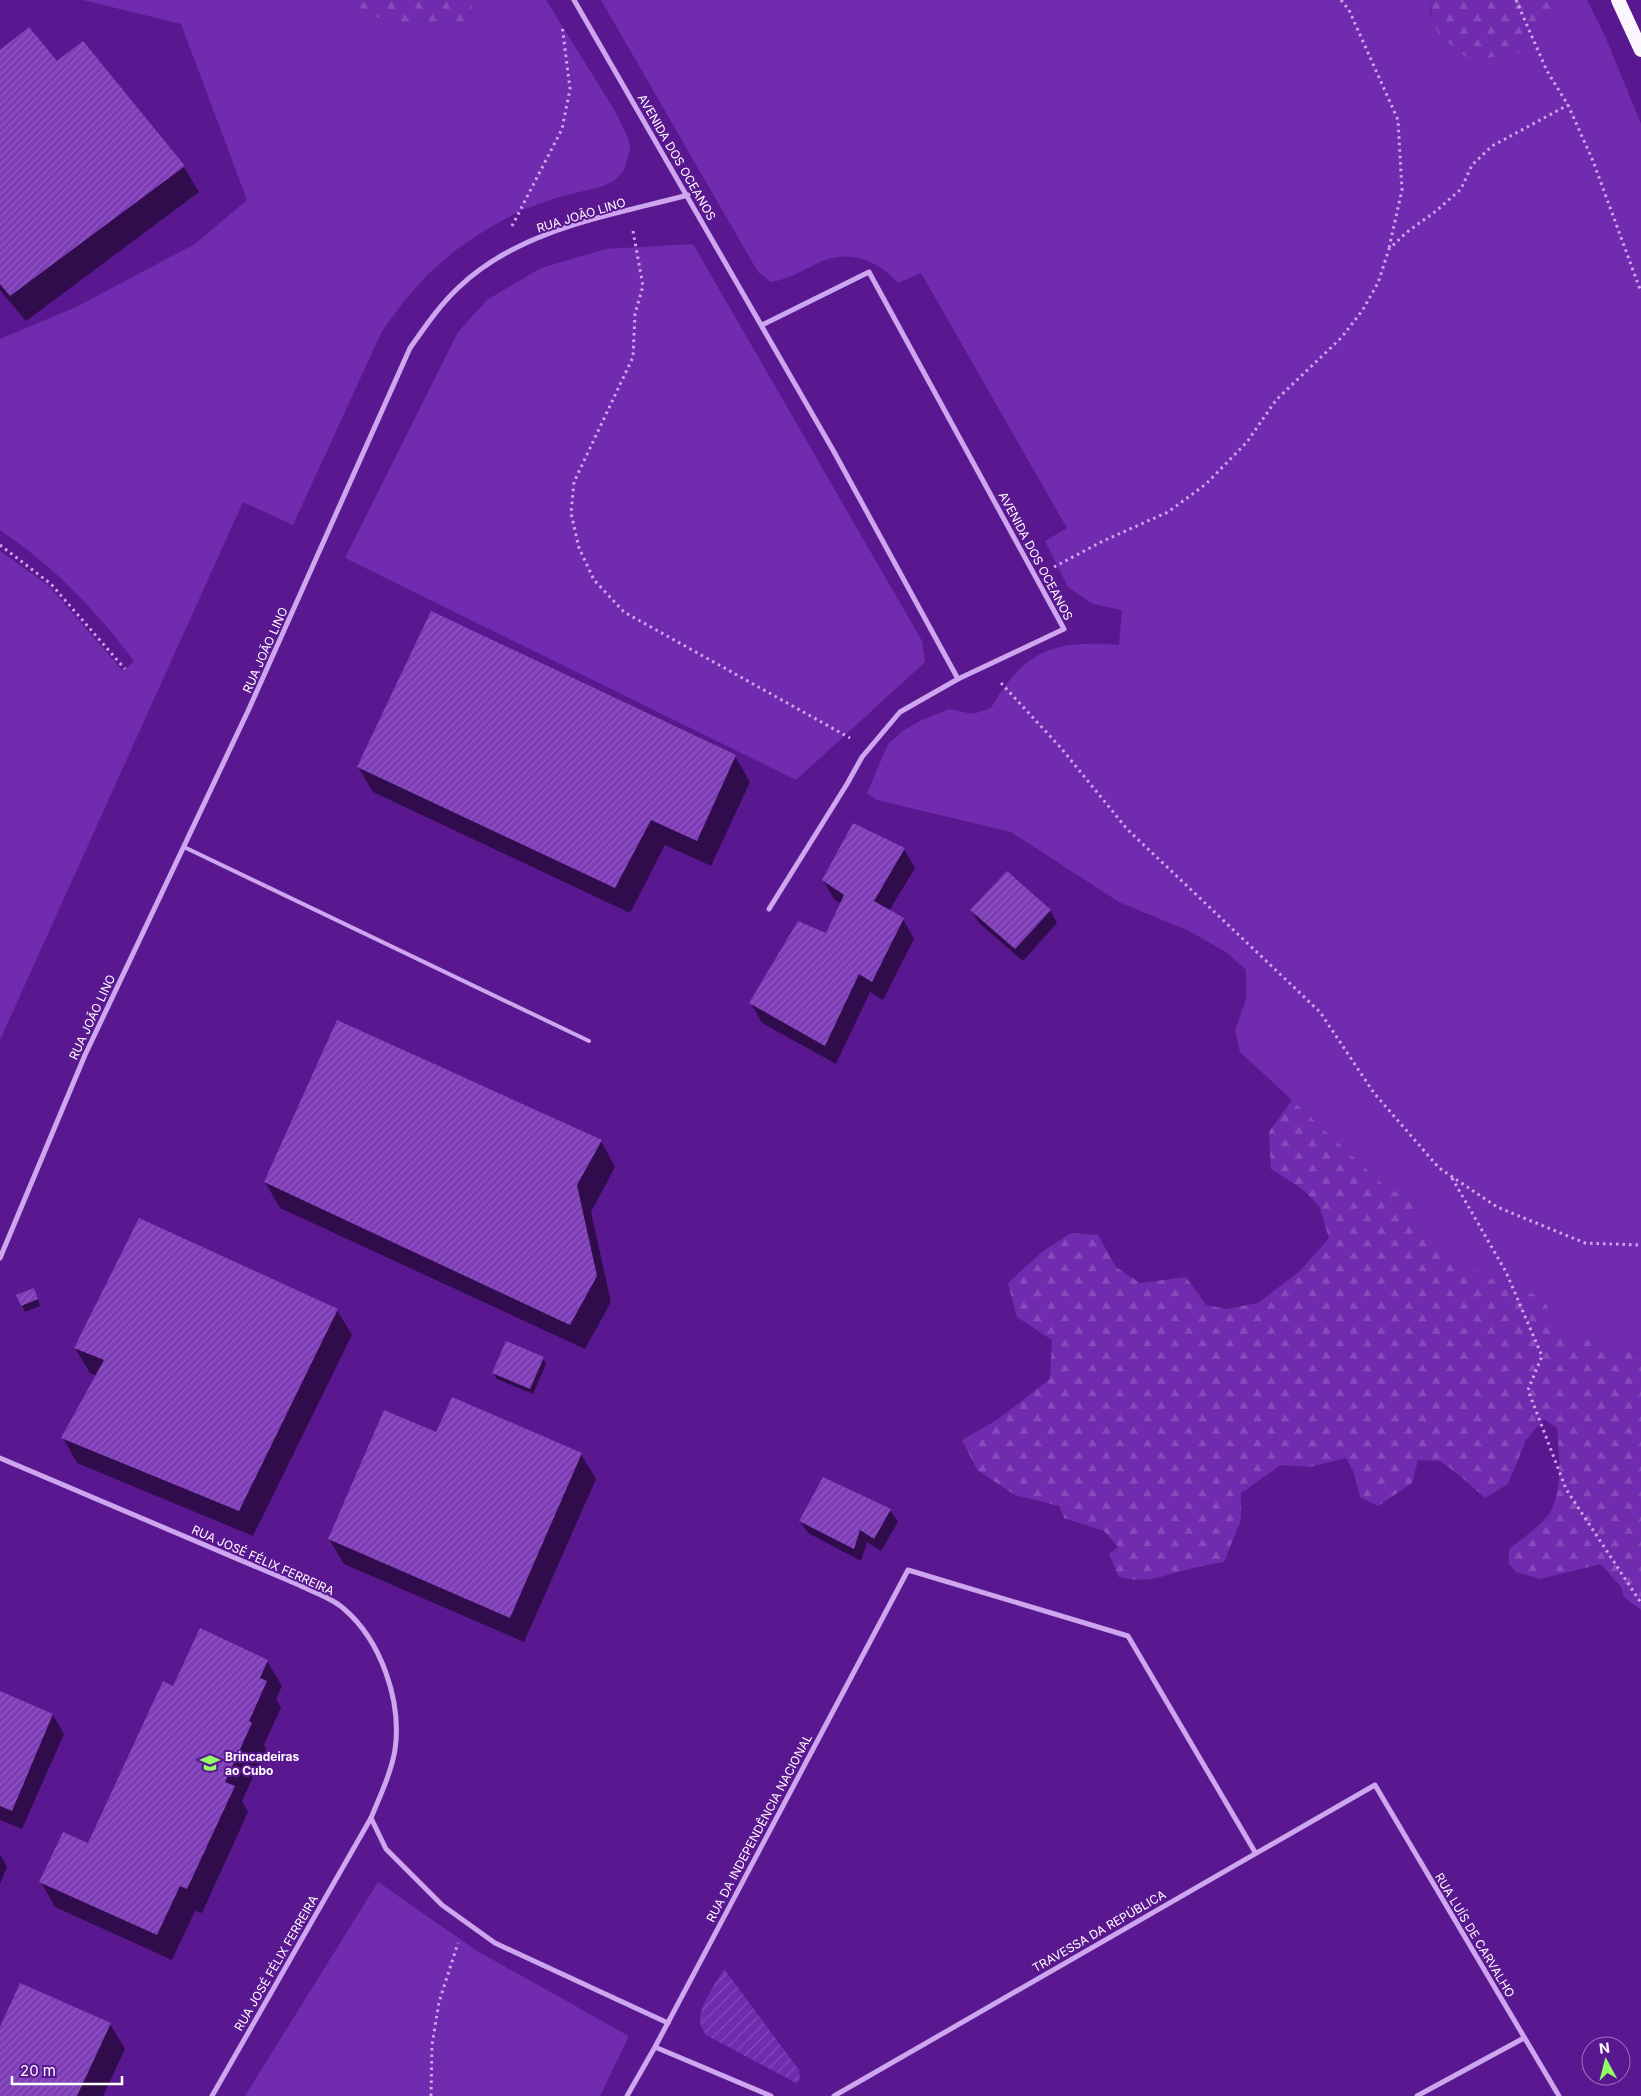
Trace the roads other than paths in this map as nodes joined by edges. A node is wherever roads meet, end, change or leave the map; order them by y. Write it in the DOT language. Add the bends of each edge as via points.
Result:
graph roads {
  1 [pos="574,0"];
  2 [pos="1618,0"];
  3 [pos="1641,50"];
  4 [pos="688,195"];
  5 [pos="762,324"];
  6 [pos="958,679"];
  7 [pos="184,847"];
  8 [pos="770,909"];
  9 [pos="590,1041"];
  10 [pos="0,1258"];
  11 [pos="0,1458"];
  12 [pos="1375,1784"];
  13 [pos="371,1818"];
  14 [pos="1255,1852"];
  15 [pos="668,2022"];
  16 [pos="1524,2038"];
  17 [pos="655,2047"];
  18 [pos="212,2096"];
  19 [pos="627,2096"];
  20 [pos="771,2096"];
  21 [pos="834,2096"];
  22 [pos="1417,2096"];
  23 [pos="1558,2096"];
  1 -- 4 [label="street, AVENIDA DOS OCEANOS"];
  2 -- 3 [label="highway"];
  4 -- 5 [label="street, AVENIDA DOS OCEANOS"];
  4 -- 7 [label="street, RUA JOÃO LINO" via="559,230 522,244 493,260 458,287 435,312 410,348"];
  5 -- 6 [label="street, AVENIDA DOS OCEANOS"];
  5 -- 6 [label="street, AVENIDA DOS OCEANOS" via="869,272 1064,629"];
  6 -- 8 [label="street" via="900,712 862,756"];
  7 -- 9 [label="lane"];
  7 -- 10 [label="street, RUA JOÃO LINO" via="85,1055"];
  11 -- 13 [label="street, RUA JOSÉ FÉLIX FERREIRA" via="299,1585 342,1606 361,1624 376,1647 386,1674 396,1722 395,1750"];
  12 -- 14 [label="street, TRAVESSA DA REPÚBLICA"];
  12 -- 16 [label="street, RUA LUÍS DE CARVALHO"];
  13 -- 15 [label="street" via="386,1849 442,1905 495,1943"];
  13 -- 18 [label="street, RUA JOSÉ FÉLIX FERREIRA"];
  14 -- 15 [label="street, RUA DA INDEPENDÊNCIA NACIONAL" via="1128,1636 908,1570"];
  14 -- 21 [label="street, TRAVESSA DA REPÚBLICA"];
  15 -- 17 [label="street, RUA DA INDEPENDÊNCIA NACIONAL"];
  16 -- 22 [label="street"];
  16 -- 23 [label="street, RUA LUÍS DE CARVALHO"];
  17 -- 19 [label="street, RUA DA INDEPENDÊNCIA NACIONAL"];
  17 -- 20 [label="street"];
}
